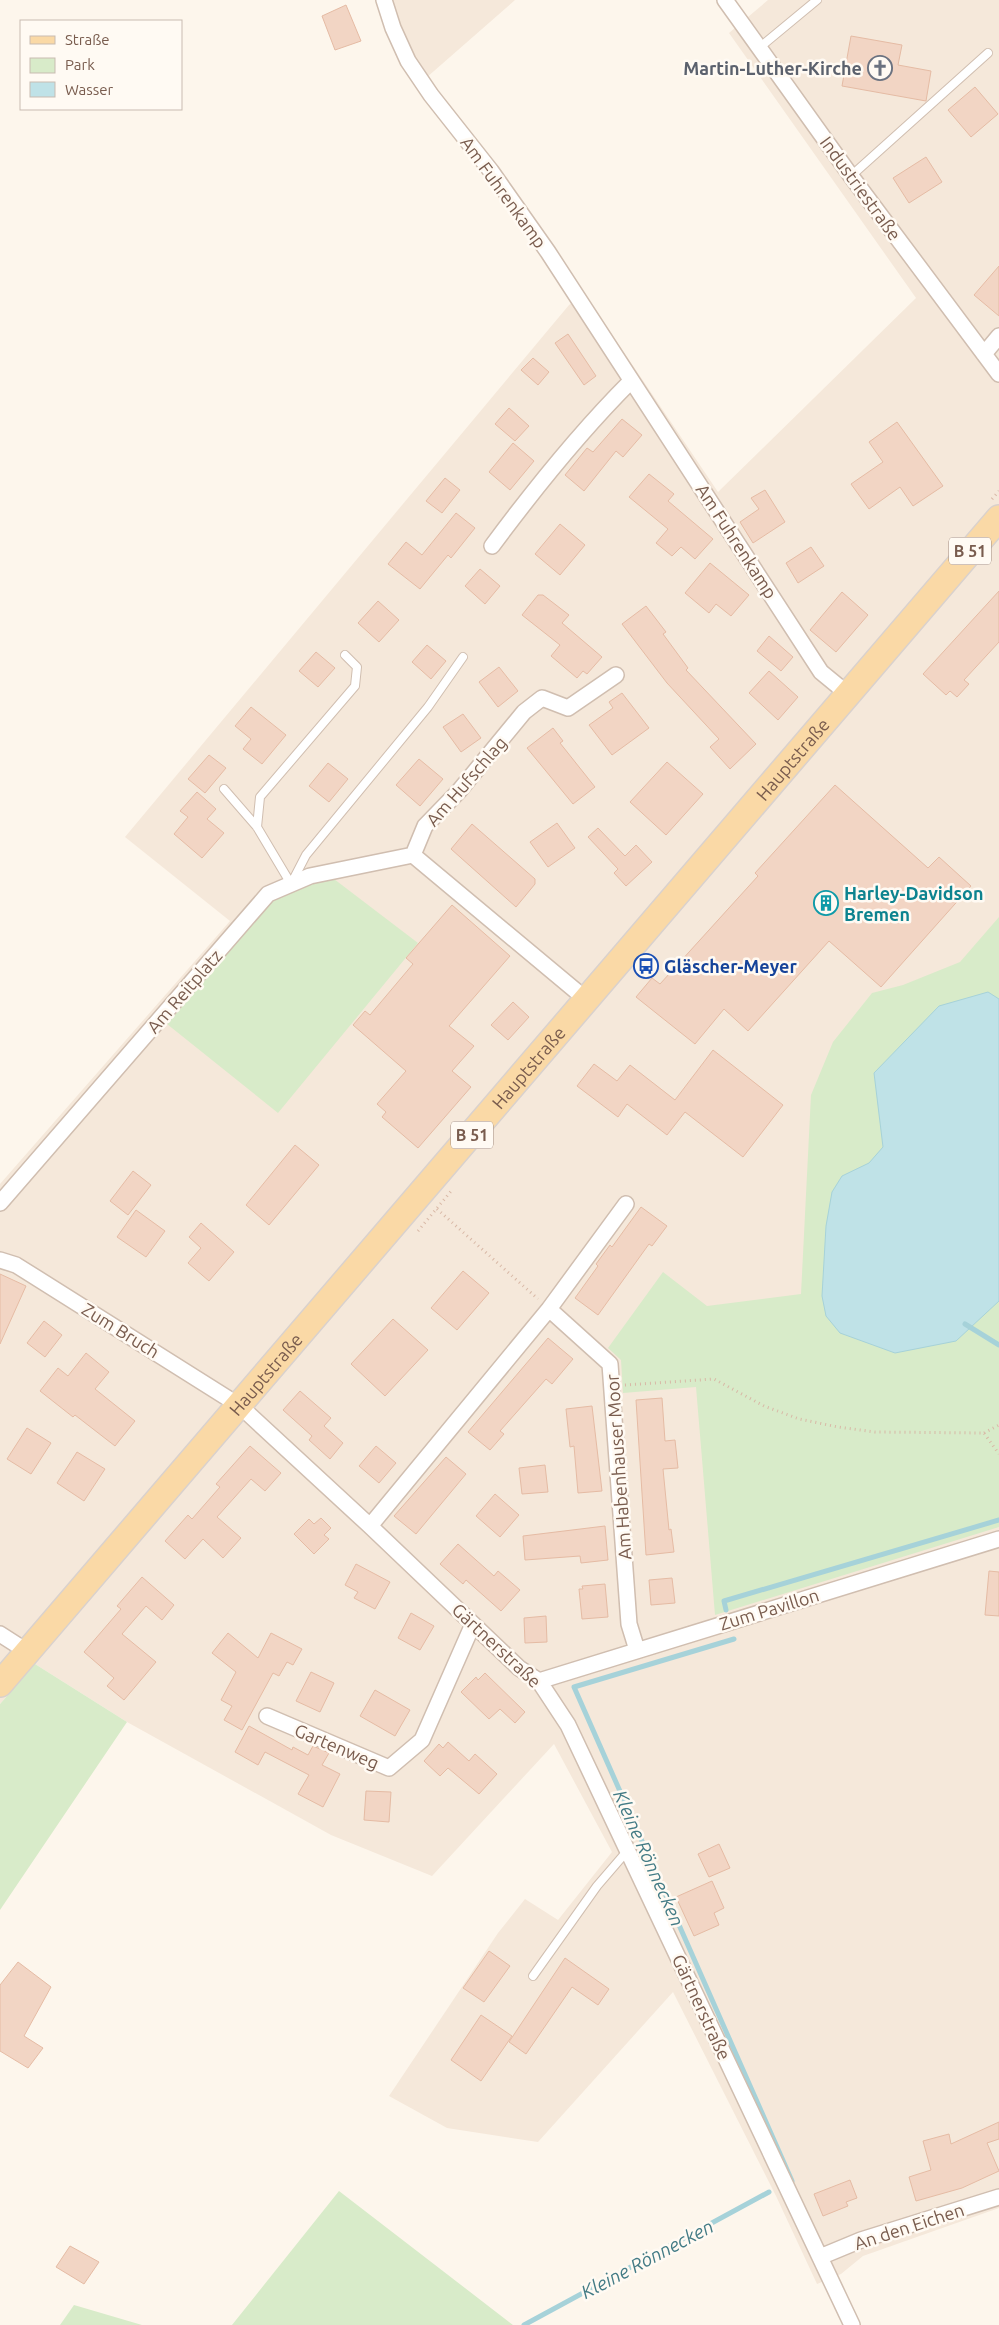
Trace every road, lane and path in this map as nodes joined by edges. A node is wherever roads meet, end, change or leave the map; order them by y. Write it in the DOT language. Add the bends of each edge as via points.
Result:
graph roads {
  1 [pos="384,0"];
  2 [pos="725,0"];
  3 [pos="817,0"];
  4 [pos="759,48"];
  5 [pos="988,52"];
  6 [pos="851,176"];
  7 [pos="999,336"];
  8 [pos="984,354"];
  9 [pos="999,374"];
  10 [pos="631,381"];
  11 [pos="999,518"];
  12 [pos="492,546"];
  13 [pos="345,655"];
  14 [pos="463,657"];
  15 [pos="616,675"];
  16 [pos="849,695"];
  17 [pos="224,790"];
  18 [pos="257,827"];
  19 [pos="413,855"];
  20 [pos="291,884"];
  21 [pos="588,1001"];
  22 [pos="0,1203"];
  23 [pos="626,1204"];
  24 [pos="437,1210"];
  25 [pos="0,1260"];
  26 [pos="549,1309"];
  27 [pos="612,1386"];
  28 [pos="240,1406"];
  29 [pos="999,1425"];
  30 [pos="984,1433"];
  31 [pos="999,1454"];
  32 [pos="370,1526"];
  33 [pos="999,1538"];
  34 [pos="473,1624"];
  35 [pos="0,1634"];
  36 [pos="637,1650"];
  37 [pos="28,1652"];
  38 [pos="539,1681"];
  39 [pos="0,1684"];
  40 [pos="267,1716"];
  41 [pos="628,1850"];
  42 [pos="533,1976"];
  43 [pos="999,2197"];
  44 [pos="820,2257"];
  45 [pos="852,2325"];
  1 -- 10 [label="street, Am Fuhrenkamp" via="408,61 548,252"];
  2 -- 4 [label="street, Industriestraße"];
  3 -- 4 [label="lane"];
  4 -- 6 [label="street, Industriestraße"];
  5 -- 6 [label="lane"];
  6 -- 8 [label="street, Industriestraße"];
  7 -- 8 [label="street"];
  8 -- 9 [label="street, Industriestraße"];
  10 -- 12 [label="street" via="548,473"];
  10 -- 16 [label="street, Am Fuhrenkamp" via="713,502 821,672"];
  11 -- 16 [label="main road, Hauptstraße / B 51"];
  13 -- 18 [label="lane" via="358,667 355,686 260,797"];
  14 -- 20 [label="lane" via="428,707 306,855"];
  15 -- 19 [label="street, Am Hufschlag" via="568,708 542,698 524,712 459,791 425,826"];
  16 -- 21 [label="main road, Hauptstraße / B 51"];
  17 -- 18 [label="lane"];
  18 -- 20 [label="lane"];
  19 -- 20 [label="street, Am Reitplatz" via="310,876"];
  19 -- 21 [label="street"];
  20 -- 22 [label="street, Am Reitplatz" via="268,894"];
  21 -- 28 [label="main road, Hauptstraße / B 51"];
  23 -- 26 [label="street"];
  24 -- 26 [label="path"];
  25 -- 28 [label="street, Zum Bruch" via="16,1265"];
  26 -- 27 [label="street, Am Habenhauser Moor" via="610,1364"];
  26 -- 32 [label="street"];
  27 -- 30 [label="path" via="714,1379 764,1406 799,1419 838,1427 875,1432"];
  27 -- 36 [label="street, Am Habenhauser Moor" via="629,1624"];
  28 -- 32 [label="street, Gärtnerstraße"];
  28 -- 37 [label="main road, Hauptstraße / B 51"];
  29 -- 30 [label="path"];
  30 -- 31 [label="path"];
  32 -- 34 [label="street, Gärtnerstraße"];
  33 -- 36 [label="street, Zum Pavillon"];
  34 -- 38 [label="street, Gärtnerstraße" via="519,1668"];
  34 -- 40 [label="street, Gartenweg" via="422,1740 389,1768"];
  35 -- 37 [label="street"];
  36 -- 38 [label="street, Zum Pavillon"];
  37 -- 39 [label="main road, Hauptstraße / B 51"];
  38 -- 41 [label="street, Gärtnerstraße" via="568,1726"];
  41 -- 42 [label="lane"];
  41 -- 44 [label="street, Gärtnerstraße"];
  43 -- 44 [label="street, An den Eichen" via="861,2240"];
  44 -- 45 [label="street, Gärtnerstraße"];
}
